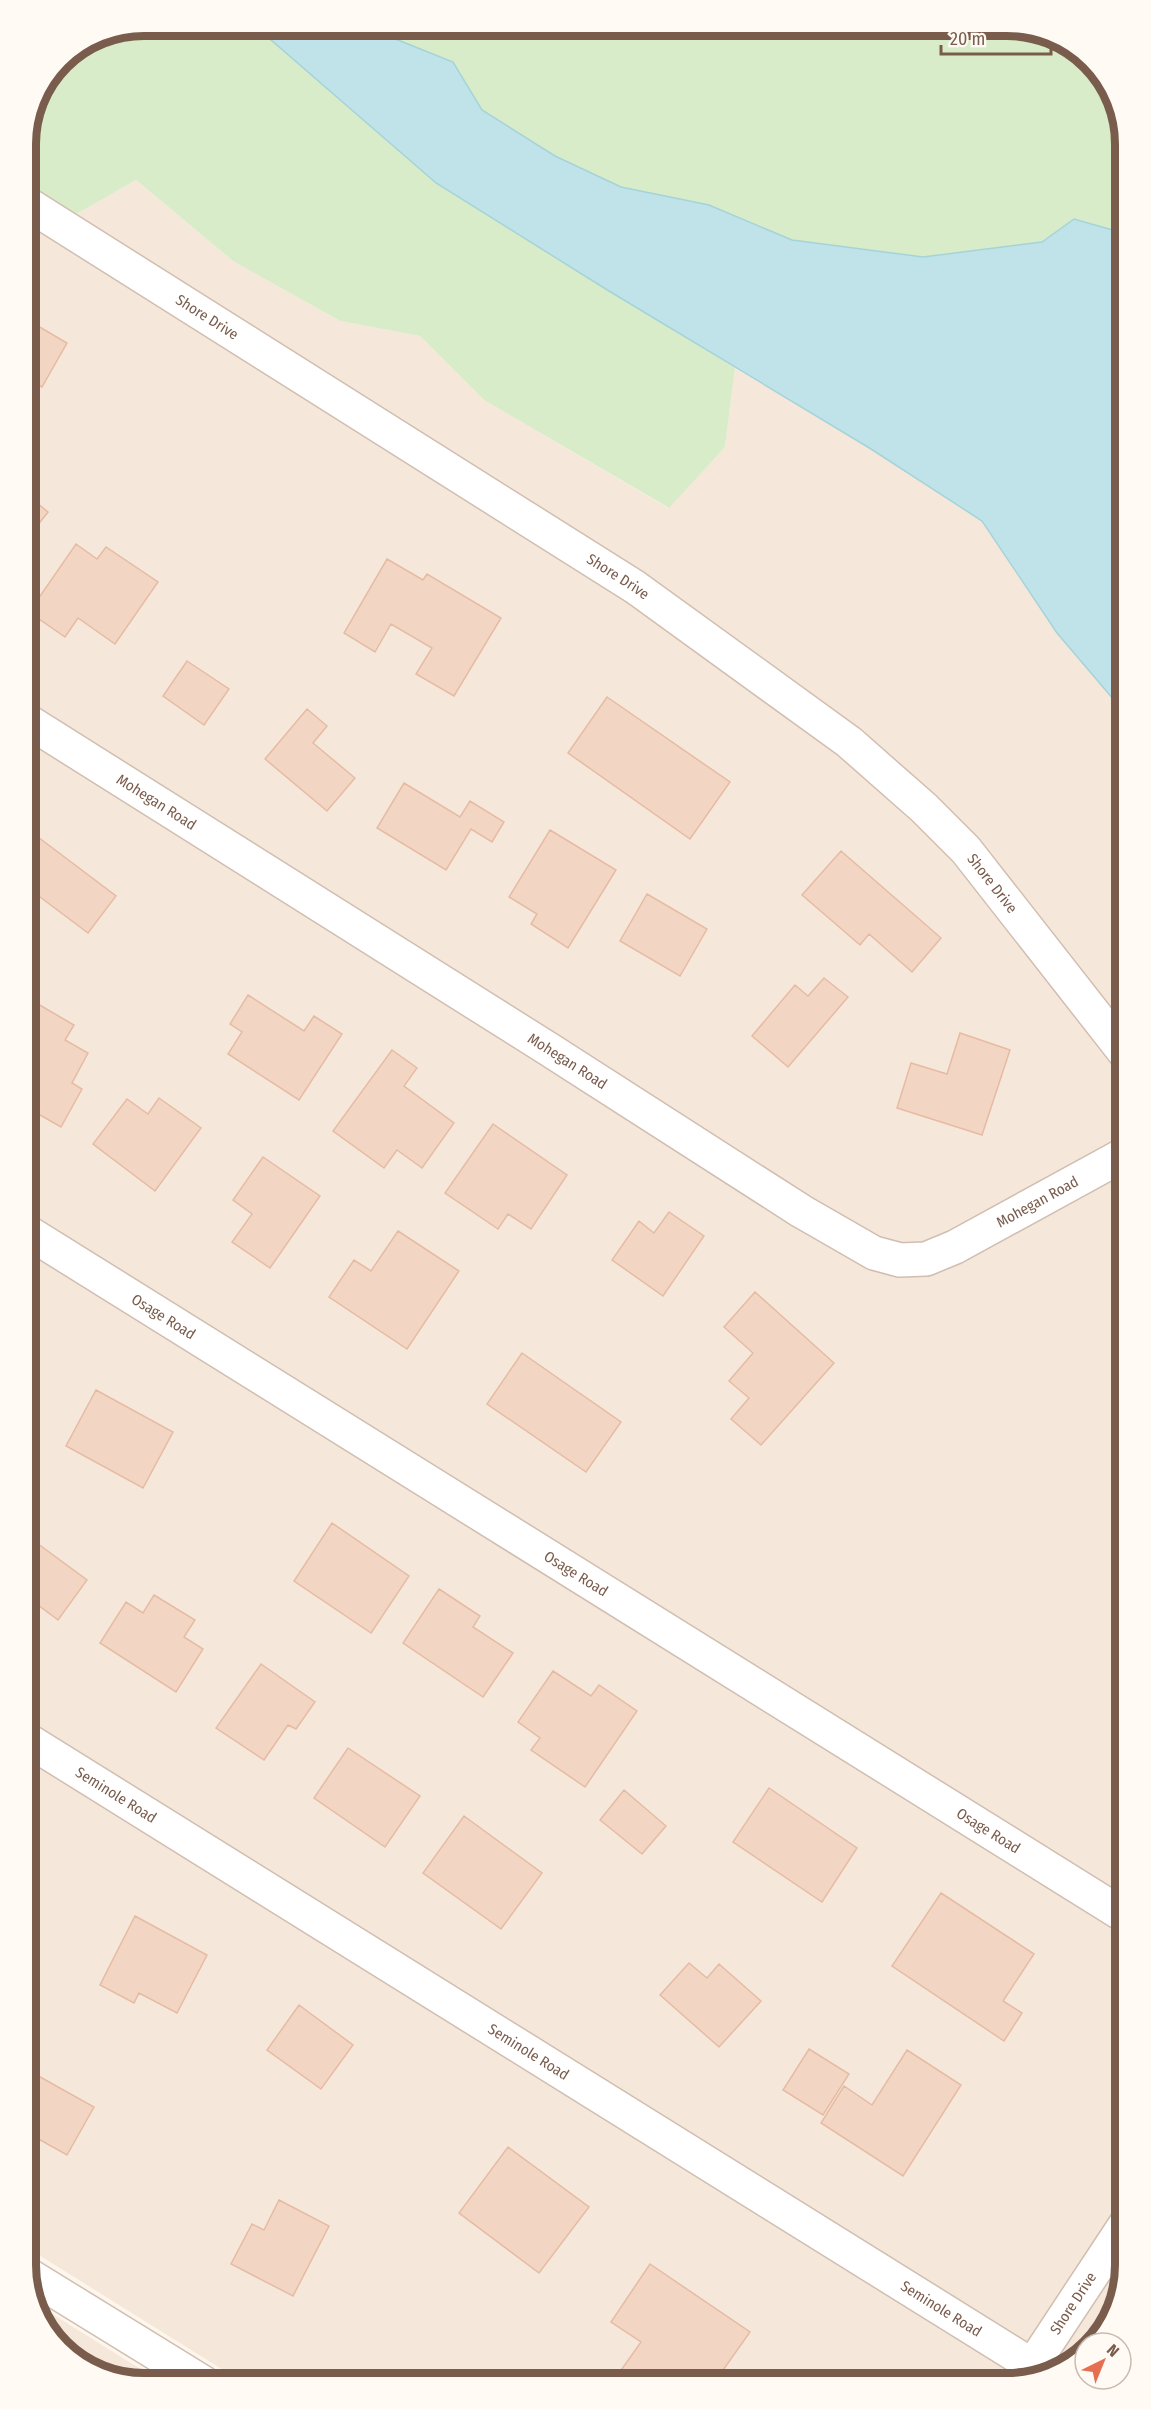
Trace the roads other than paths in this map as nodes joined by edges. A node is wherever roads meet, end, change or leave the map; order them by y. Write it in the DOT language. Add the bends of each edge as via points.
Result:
graph roads {
  1 [pos="36,209"];
  2 [pos="36,726"];
  3 [pos="1115,1040"];
  4 [pos="1115,1159"];
  5 [pos="36,1237"];
  6 [pos="36,1745"];
  7 [pos="1115,1910"];
  8 [pos="1115,2240"];
  9 [pos="37,2280"];
  10 [pos="1025,2371"];
  11 [pos="1030,2371"];
  12 [pos="188,2373"];
  1 -- 3 [label="street, Shore Drive" via="635,587 849,742 966,850"];
  2 -- 4 [label="street, Mohegan Road" via="801,1211 874,1253 900,1260 926,1259"];
  5 -- 7 [label="street, Osage Road"];
  6 -- 10 [label="street, Seminole Road"];
  8 -- 11 [label="street, Shore Drive"];
  9 -- 12 [label="street"];
}
